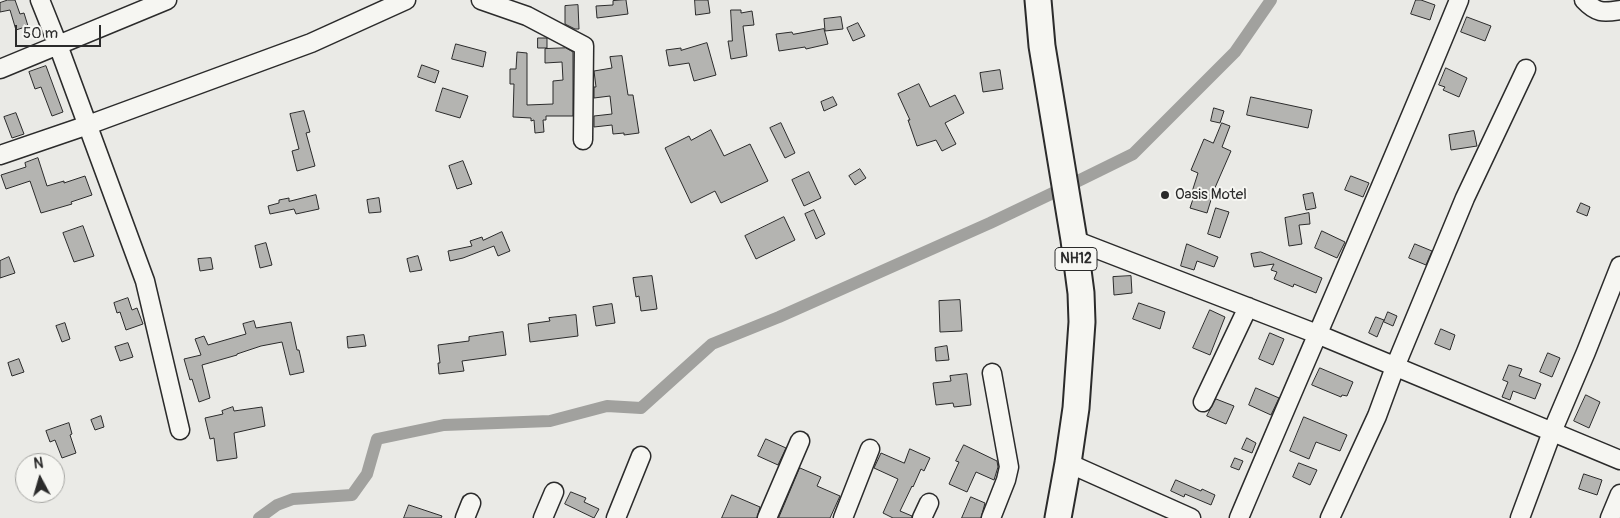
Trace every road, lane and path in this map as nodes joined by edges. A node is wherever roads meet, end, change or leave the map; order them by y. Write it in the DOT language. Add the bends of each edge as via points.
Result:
graph roads {
  1 [pos="40,0"];
  2 [pos="167,0"];
  3 [pos="406,0"];
  4 [pos="481,0"];
  5 [pos="1038,0"];
  6 [pos="1459,0"];
  7 [pos="1584,0"];
  8 [pos="1620,10"];
  9 [pos="58,45"];
  10 [pos="0,68"];
  11 [pos="1526,69"];
  12 [pos="88,125"];
  13 [pos="584,140"];
  14 [pos="0,155"];
  15 [pos="1074,240"];
  16 [pos="1620,266"];
  17 [pos="1248,307"];
  18 [pos="1317,334"];
  19 [pos="1395,367"];
  20 [pos="992,373"];
  21 [pos="1203,402"];
  22 [pos="180,430"];
  23 [pos="1552,432"];
  24 [pos="800,441"];
  25 [pos="870,449"];
  26 [pos="641,456"];
  27 [pos="1620,460"];
  28 [pos="1068,463"];
  29 [pos="554,492"];
  30 [pos="1620,494"];
  31 [pos="543,518"];
  32 [pos="616,518"];
  33 [pos="766,518"];
  34 [pos="842,518"];
  35 [pos="991,518"];
  36 [pos="1058,518"];
  37 [pos="1191,518"];
  38 [pos="1239,518"];
  39 [pos="1330,518"];
  40 [pos="1520,518"];
  41 [pos="1610,518"];
  1 -- 9 [label="street"];
  2 -- 9 [label="street"];
  3 -- 12 [label="street" via="311,43"];
  4 -- 13 [label="street" via="527,16 584,46"];
  5 -- 15 [label="highway, NH12" via="1042,46"];
  6 -- 18 [label="street"];
  7 -- 8 [label="street" via="1595,10"];
  9 -- 10 [label="street"];
  9 -- 12 [label="street"];
  11 -- 19 [label="street" via="1465,198"];
  12 -- 14 [label="street"];
  12 -- 22 [label="street" via="145,281"];
  15 -- 17 [label="street"];
  15 -- 28 [label="highway, NH12" via="1082,322 1076,408"];
  16 -- 23 [label="street"];
  17 -- 18 [label="street"];
  17 -- 21 [label="street"];
  18 -- 19 [label="street"];
  18 -- 38 [label="street"];
  19 -- 23 [label="street"];
  19 -- 39 [label="street" via="1377,416"];
  20 -- 35 [label="street" via="1009,467"];
  23 -- 27 [label="street"];
  23 -- 40 [label="street"];
  24 -- 33 [label="street"];
  25 -- 34 [label="street"];
  26 -- 32 [label="street"];
  28 -- 36 [label="highway, NH12"];
  28 -- 37 [label="street"];
  29 -- 31 [label="street"];
  30 -- 41 [label="street"];
}
